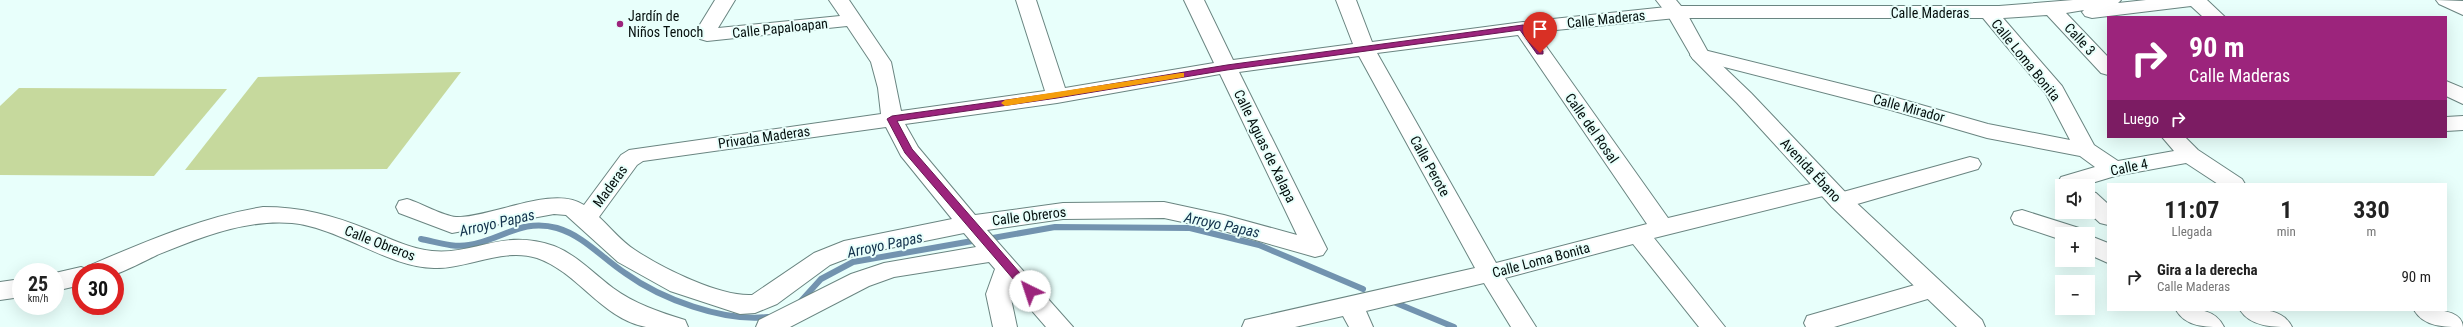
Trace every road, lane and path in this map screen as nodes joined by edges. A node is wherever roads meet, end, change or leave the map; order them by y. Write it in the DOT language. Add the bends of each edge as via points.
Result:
graph roads {
  1 [pos="725,0"];
  2 [pos="839,0"];
  3 [pos="1029,0"];
  4 [pos="1194,0"];
  5 [pos="1346,0"];
  6 [pos="2111,0"];
  7 [pos="2446,0"];
  8 [pos="1671,6"];
  9 [pos="2058,8"];
  10 [pos="2463,9"];
  11 [pos="1988,12"];
  12 [pos="2214,16"];
  13 [pos="853,20"];
  14 [pos="1523,28"];
  15 [pos="1365,49"];
  16 [pos="1700,55"];
  17 [pos="2107,67"];
  18 [pos="1227,68"];
  19 [pos="2447,88"];
  20 [pos="1057,96"];
  21 [pos="2463,97"];
  22 [pos="892,119"];
  23 [pos="2463,123"];
  24 [pos="2447,124"];
  25 [pos="2174,138"];
  26 [pos="2086,150"];
  27 [pos="637,155"];
  28 [pos="2190,155"];
  29 [pos="1970,164"];
  30 [pos="2114,169"];
  31 [pos="2085,179"];
  32 [pos="2232,183"];
  33 [pos="1834,195"];
  34 [pos="2095,205"];
  35 [pos="407,207"];
  36 [pos="2107,216"];
  37 [pos="586,218"];
  38 [pos="2022,218"];
  39 [pos="1662,228"];
  40 [pos="2055,229"];
  41 [pos="1638,234"];
  42 [pos="988,244"];
  43 [pos="2095,247"];
  44 [pos="1315,249"];
  45 [pos="2107,253"];
  46 [pos="118,263"];
  47 [pos="1490,273"];
  48 [pos="12,289"];
  49 [pos="1932,289"];
  50 [pos="0,291"];
  51 [pos="1350,304"];
  52 [pos="2189,311"];
  53 [pos="2254,311"];
  54 [pos="2428,311"];
  55 [pos="1816,323"];
  56 [pos="676,327"];
  57 [pos="768,327"];
  58 [pos="1005,327"];
  59 [pos="1061,327"];
  60 [pos="1254,327"];
  61 [pos="1361,327"];
  62 [pos="1524,327"];
  63 [pos="1713,327"];
  64 [pos="1972,327"];
  65 [pos="2212,327"];
  66 [pos="2280,327"];
  67 [pos="2452,327"];
  1 -- 13 [label="street, Calle Papaloapan" via="706,31 707,35"];
  2 -- 13 [label="street"];
  3 -- 20 [label="street"];
  4 -- 18 [label="street, Calle Aguas de Xalapa"];
  5 -- 15 [label="street, Calle Perote"];
  6 -- 9 [label="street, Calle Maderas"];
  7 -- 10 [label="street"];
  8 -- 11 [label="street, Calle Maderas"];
  8 -- 14 [label="street, Calle Maderas"];
  8 -- 16 [label="street, Avenida Ébano"];
  9 -- 11 [label="street, Calle Maderas"];
  9 -- 12 [label="street" via="2102,13 2195,0"];
  9 -- 17 [label="street, Calle 3"];
  11 -- 26 [label="street, Calle Loma Bonita" via="2055,91"];
  13 -- 22 [label="street" via="881,62"];
  14 -- 15 [label="street, Calle Maderas"];
  14 -- 39 [label="street, Calle del Rosal"];
  15 -- 18 [label="street, Calle Maderas"];
  15 -- 47 [label="street, Calle Perote"];
  16 -- 26 [label="street, Calle Mirador" via="1890,102 1987,132"];
  16 -- 33 [label="street, Avenida Ébano" via="1744,98"];
  18 -- 20 [label="street, Calle Maderas"];
  18 -- 44 [label="street, Calle Aguas de Xalapa"];
  19 -- 21 [label="street"];
  20 -- 22 [label="street, Calle Maderas"];
  22 -- 27 [label="street, Privada Maderas"];
  22 -- 42 [label="street" via="909,151"];
  23 -- 24 [label="street"];
  25 -- 28 [label="street"];
  26 -- 30 [label="street, Calle Mirador"];
  27 -- 37 [label="street, Maderas" via="629,160"];
  28 -- 30 [label="street, Calle 4"];
  28 -- 32 [label="street"];
  29 -- 33 [label="street, Calle Loma Bonita"];
  30 -- 31 [label="street, Calle 4"];
  33 -- 39 [label="street, Calle Loma Bonita"];
  33 -- 49 [label="street, Avenida Ébano"];
  34 -- 36 [label="street"];
  35 -- 37 [label="street, Calle Obreros" via="452,225 554,206 572,208"];
  37 -- 42 [label="street, Calle Obreros" via="626,256 679,285 740,305 755,304 768,298 822,259 852,247"];
  38 -- 40 [label="street"];
  39 -- 41 [label="street, Calle Loma Bonita"];
  41 -- 47 [label="street, Calle Loma Bonita"];
  41 -- 63 [label="street"];
  42 -- 44 [label="street, Calle Obreros" via="1063,211 1164,210 1224,223"];
  42 -- 57 [label="street, Calle Obreros" via="860,280"];
  42 -- 58 [label="street"];
  42 -- 59 [label="street"];
  43 -- 45 [label="street"];
  46 -- 56 [label="street, Calle Obreros" via="203,229 251,217 286,214 319,220 418,258 448,260 508,248 535,248 558,257 616,302 655,321"];
  47 -- 51 [label="street, Calle Loma Bonita"];
  47 -- 62 [label="street, Calle Perote"];
  48 -- 50 [label="street"];
  49 -- 55 [label="street"];
  49 -- 64 [label="street, Avenida Ébano"];
  51 -- 60 [label="street, Calle Loma Bonita"];
  51 -- 61 [label="street"];
  52 -- 65 [label="street"];
  53 -- 66 [label="street"];
  54 -- 67 [label="street"];
}
